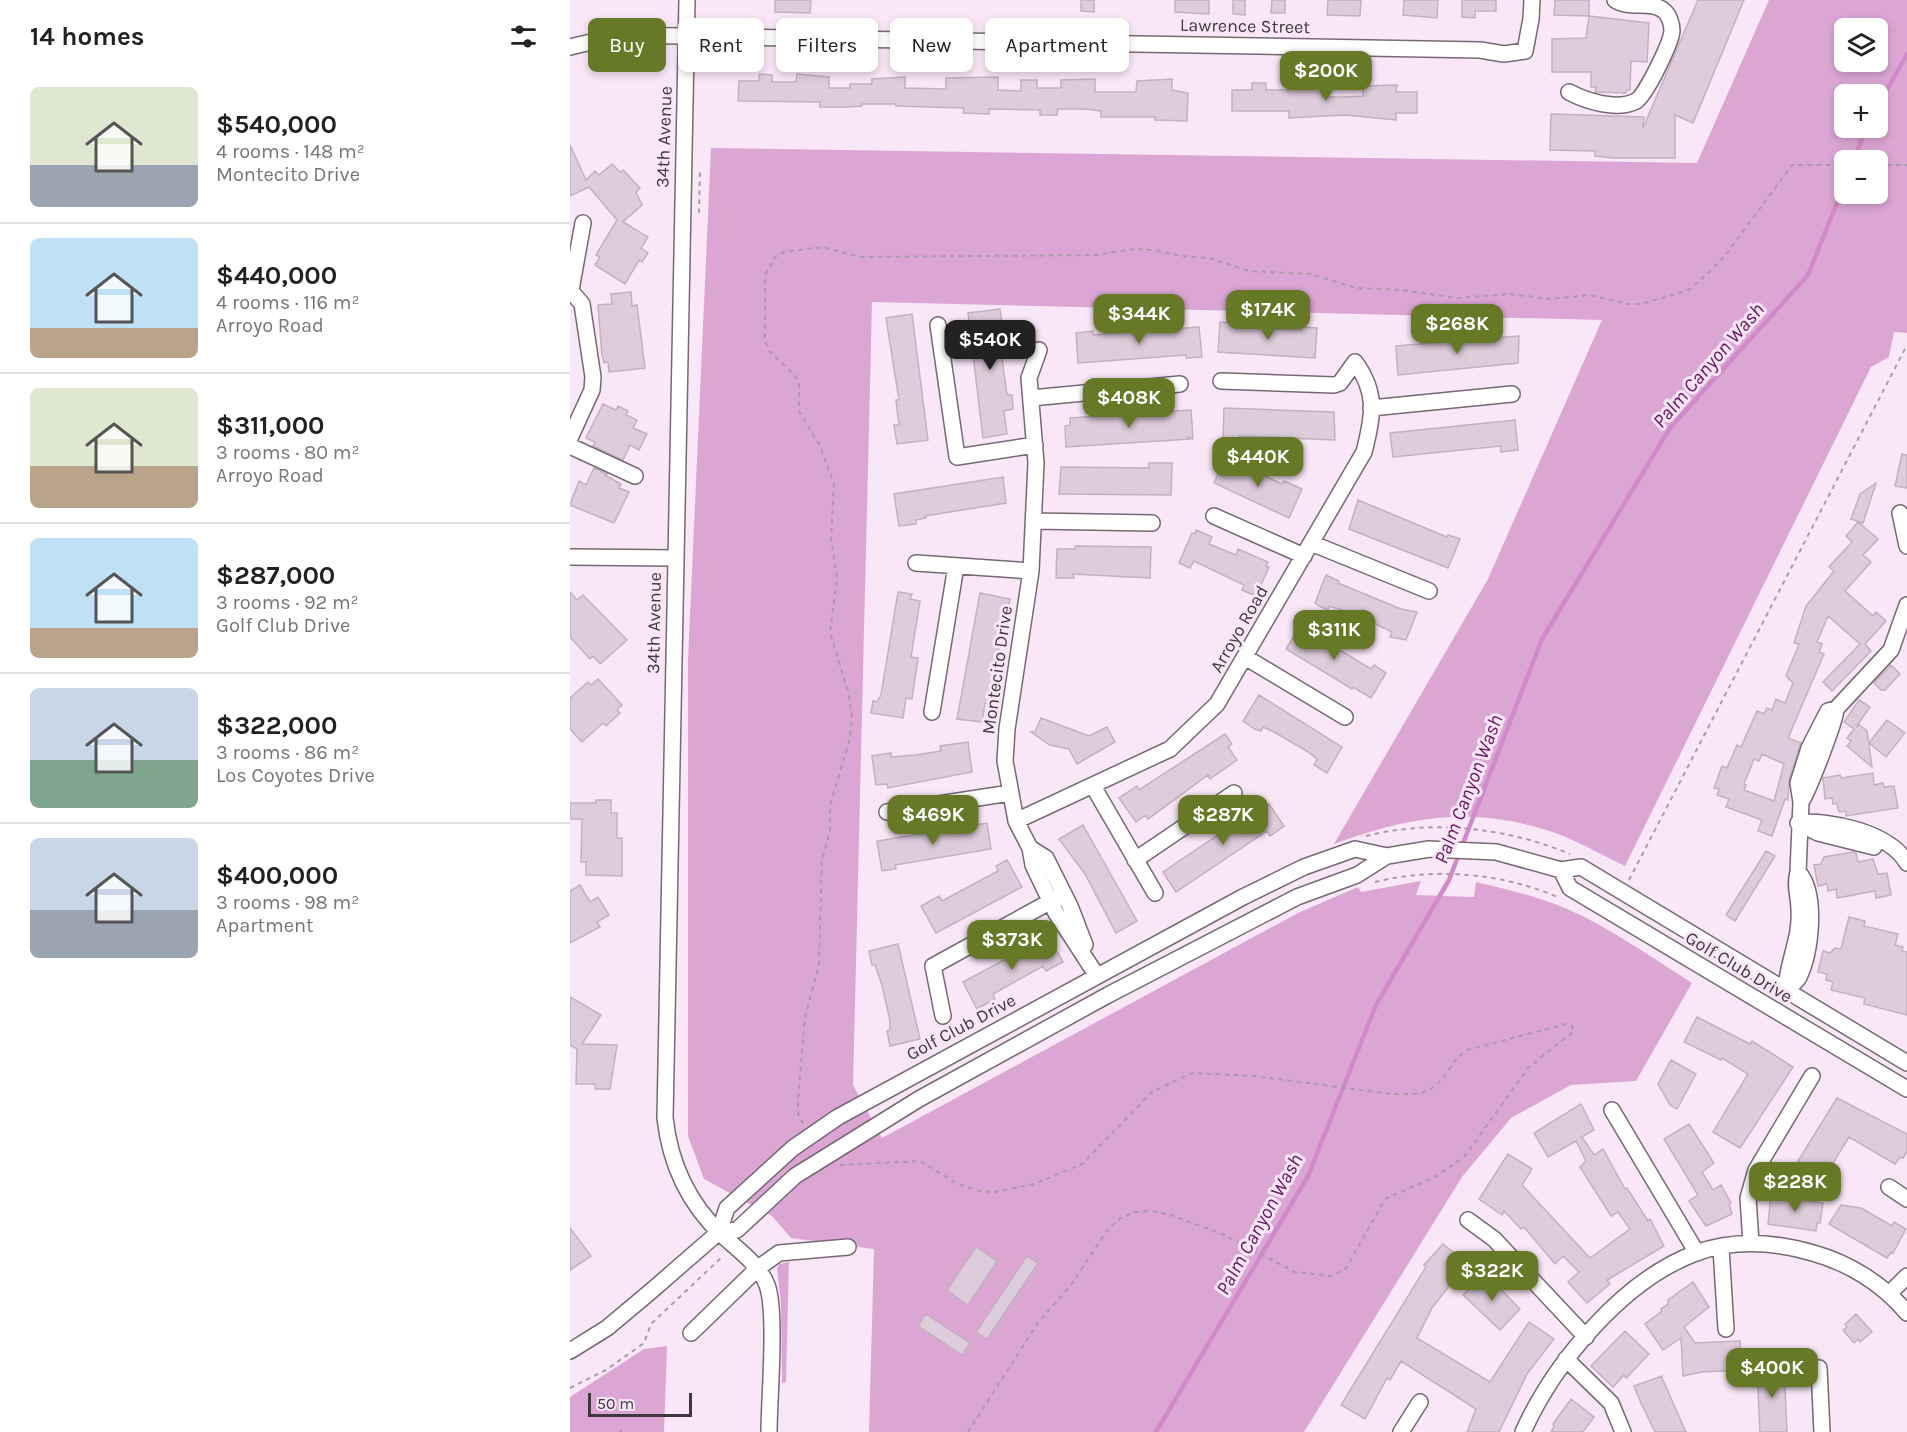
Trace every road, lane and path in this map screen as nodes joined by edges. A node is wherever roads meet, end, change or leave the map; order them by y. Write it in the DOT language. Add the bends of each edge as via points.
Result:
graph roads {
  1 [pos="687,0"];
  2 [pos="1532,0"];
  3 [pos="1615,0"];
  4 [pos="686,18"];
  5 [pos="678,36"];
  6 [pos="764,37"];
  7 [pos="570,47"];
  8 [pos="685,72"];
  9 [pos="1569,92"];
  10 [pos="1834,165"];
  11 [pos="1888,165"];
  12 [pos="1907,165"];
  13 [pos="699,200"];
  14 [pos="583,223"];
  15 [pos="698,224"];
  16 [pos="570,290"];
  17 [pos="938,325"];
  18 [pos="1907,345"];
  19 [pos="1039,350"];
  20 [pos="1221,381"];
  21 [pos="1180,384"];
  22 [pos="1512,394"];
  23 [pos="1031,398"];
  24 [pos="1371,408"];
  25 [pos="570,438"];
  26 [pos="1035,445"];
  27 [pos="570,446"];
  28 [pos="635,476"];
  29 [pos="1900,513"];
  30 [pos="1214,516"];
  31 [pos="1035,521"];
  32 [pos="1152,523"];
  33 [pos="1907,546"];
  34 [pos="1307,549"];
  35 [pos="570,557"];
  36 [pos="675,558"];
  37 [pos="916,563"];
  38 [pos="957,566"];
  39 [pos="1031,571"];
  40 [pos="1429,591"];
  41 [pos="1907,605"];
  42 [pos="1245,657"];
  43 [pos="932,712"];
  44 [pos="1346,717"];
  45 [pos="1093,786"];
  46 [pos="1010,793"];
  47 [pos="1234,793"];
  48 [pos="887,812"];
  49 [pos="1016,821"];
  50 [pos="1798,823"];
  51 [pos="1442,828"];
  52 [pos="1030,848"];
  53 [pos="1571,855"];
  54 [pos="1387,856"];
  55 [pos="1906,856"];
  56 [pos="1135,860"];
  57 [pos="1561,870"];
  58 [pos="1631,877"];
  59 [pos="1373,882"];
  60 [pos="1155,893"];
  61 [pos="1064,894"];
  62 [pos="1563,900"];
  63 [pos="1050,901"];
  64 [pos="1097,976"];
  65 [pos="1786,990"];
  66 [pos="1108,995"];
  67 [pos="943,1016"];
  68 [pos="1907,1063"];
  69 [pos="1812,1076"];
  70 [pos="1907,1089"];
  71 [pos="1612,1110"];
  72 [pos="803,1124"];
  73 [pos="840,1158"];
  74 [pos="837,1163"];
  75 [pos="833,1164"];
  76 [pos="1889,1187"];
  77 [pos="1907,1199"];
  78 [pos="1468,1220"];
  79 [pos="718,1232"];
  80 [pos="1750,1243"];
  81 [pos="848,1247"];
  82 [pos="1721,1248"];
  83 [pos="729,1251"];
  84 [pos="1697,1253"];
  85 [pos="758,1268"];
  86 [pos="1907,1276"];
  87 [pos="1901,1302"];
  88 [pos="1726,1329"];
  89 [pos="691,1333"];
  90 [pos="1586,1337"];
  91 [pos="570,1351"];
  92 [pos="1566,1359"];
  93 [pos="1819,1368"];
  94 [pos="570,1388"];
  95 [pos="1420,1402"];
  96 [pos="769,1432"];
  97 [pos="968,1432"];
  98 [pos="1401,1432"];
  99 [pos="1523,1432"];
  100 [pos="1623,1432"];
  101 [pos="1822,1432"];
  1 -- 4 [label="street, 34th Avenue"];
  2 -- 6 [label="street, Lawrence Street" via="1525,51 1504,54 1480,50"];
  3 -- 9 [label="street" via="1623,5 1653,5 1670,19 1669,42 1649,82 1636,101 1625,104 1592,104"];
  5 -- 7 [label="street, Lawrence Street" via="621,35"];
  8 -- 36 [label="street, 34th Avenue"];
  10 -- 72 [label="path" via="1792,165 1708,273 1689,290 1641,304 1590,295 1551,299 1509,294 1456,298 1356,288 1310,274 1249,271 1209,258 1135,249 1096,255 872,257 822,247 784,252 775,257 765,274 765,340 769,351 799,383 799,411 830,468 834,484 831,538 837,579 830,632 852,718 830,806 830,832 822,859 819,965 805,1017 798,1100"];
  11 -- 12 [label="path"];
  13 -- 15 [label="path"];
  14 -- 16 [label="street"];
  16 -- 25 [label="street" via="582,304 593,377 592,390"];
  17 -- 26 [label="street" via="957,457"];
  18 -- 58 [label="path"];
  19 -- 23 [label="street, Montecito Drive" via="1029,378"];
  20 -- 24 [label="street, Arroyo Road" via="1334,386 1355,362 1372,392"];
  21 -- 23 [label="street"];
  22 -- 24 [label="street"];
  23 -- 26 [label="street, Montecito Drive"];
  24 -- 34 [label="street, Arroyo Road" via="1364,452"];
  26 -- 31 [label="street, Montecito Drive"];
  27 -- 28 [label="street"];
  29 -- 33 [label="street"];
  30 -- 34 [label="street"];
  31 -- 32 [label="street"];
  31 -- 39 [label="street, Montecito Drive"];
  34 -- 40 [label="street"];
  34 -- 42 [label="street, Arroyo Road"];
  35 -- 36 [label="street"];
  36 -- 79 [label="street, 34th Avenue" via="665,1118 674,1165 696,1206"];
  37 -- 38 [label="street"];
  38 -- 39 [label="street"];
  38 -- 43 [label="street"];
  39 -- 46 [label="street, Montecito Drive" via="1007,729 1005,761"];
  41 -- 50 [label="street" via="1891,650 1836,709 1828,711 1809,748 1798,783"];
  42 -- 44 [label="street"];
  42 -- 45 [label="street, Arroyo Road" via="1217,704 1193,729 1162,753"];
  45 -- 49 [label="street, Arroyo Road"];
  45 -- 56 [label="street"];
  46 -- 48 [label="street"];
  46 -- 49 [label="street, Montecito Drive"];
  47 -- 56 [label="street"];
  49 -- 52 [label="street, Montecito Drive"];
  50 -- 55 [label="street" via="1819,820 1883,839"];
  50 -- 65 [label="street" via="1798,872 1805,880 1809,897 1810,940 1798,979"];
  51 -- 53 [label="path" via="1483,830"];
  52 -- 61 [label="street" via="1046,858"];
  52 -- 63 [label="street, Montecito Drive" via="1033,865"];
  54 -- 57 [label="street, Golf Club Drive" via="1429,849 1496,852"];
  54 -- 64 [label="street, Golf Club Drive" via="1355,849 1304,867"];
  54 -- 66 [label="street, Golf Club Drive" via="1357,874 1297,897"];
  56 -- 60 [label="street"];
  57 -- 65 [label="street, Golf Club Drive" via="1581,867"];
  57 -- 70 [label="street, Golf Club Drive" via="1570,888"];
  59 -- 62 [label="path" via="1428,874 1478,876 1510,881"];
  61 -- 63 [label="street"];
  61 -- 64 [label="street"];
  63 -- 64 [label="street, Montecito Drive"];
  63 -- 67 [label="street" via="933,966"];
  64 -- 66 [label="street"];
  64 -- 79 [label="street, Golf Club Drive" via="812,1134 727,1208"];
  65 -- 68 [label="street, Golf Club Drive"];
  66 -- 79 [label="street, Golf Club Drive" via="828,1154 795,1176 737,1230"];
  69 -- 80 [label="street" via="1756,1170 1748,1198"];
  71 -- 84 [label="street"];
  73 -- 75 [label="path"];
  74 -- 97 [label="path" via="849,1166 920,1161 956,1183 995,1192 1034,1184 1082,1164 1152,1092 1192,1074 1254,1076 1413,1094 1431,1089 1454,1059 1467,1050 1566,1024 1572,1026 1574,1031 1529,1067 1464,1157 1437,1176 1385,1199 1346,1268 1332,1276 1295,1272 1222,1234 1171,1215 1134,1212 1119,1219 1037,1324"];
  76 -- 77 [label="street"];
  78 -- 90 [label="street" via="1494,1239"];
  79 -- 83 [label="street, 34th Avenue"];
  79 -- 83 [label="path"];
  79 -- 91 [label="street, Golf Club Drive" via="607,1328"];
  80 -- 82 [label="street"];
  80 -- 87 [label="street" via="1786,1245 1827,1257 1860,1272"];
  81 -- 85 [label="street" via="779,1253"];
  82 -- 84 [label="street"];
  82 -- 88 [label="street"];
  83 -- 85 [label="street, 34th Avenue"];
  83 -- 94 [label="path" via="651,1324 644,1343 606,1370"];
  84 -- 90 [label="street" via="1659,1272 1621,1300"];
  85 -- 89 [label="street"];
  85 -- 96 [label="street" via="768,1286 771,1310"];
  86 -- 87 [label="street"];
  90 -- 92 [label="street"];
  92 -- 99 [label="street" via="1535,1404"];
  92 -- 100 [label="street" via="1611,1403"];
  93 -- 101 [label="street"];
  95 -- 98 [label="street"];
}
